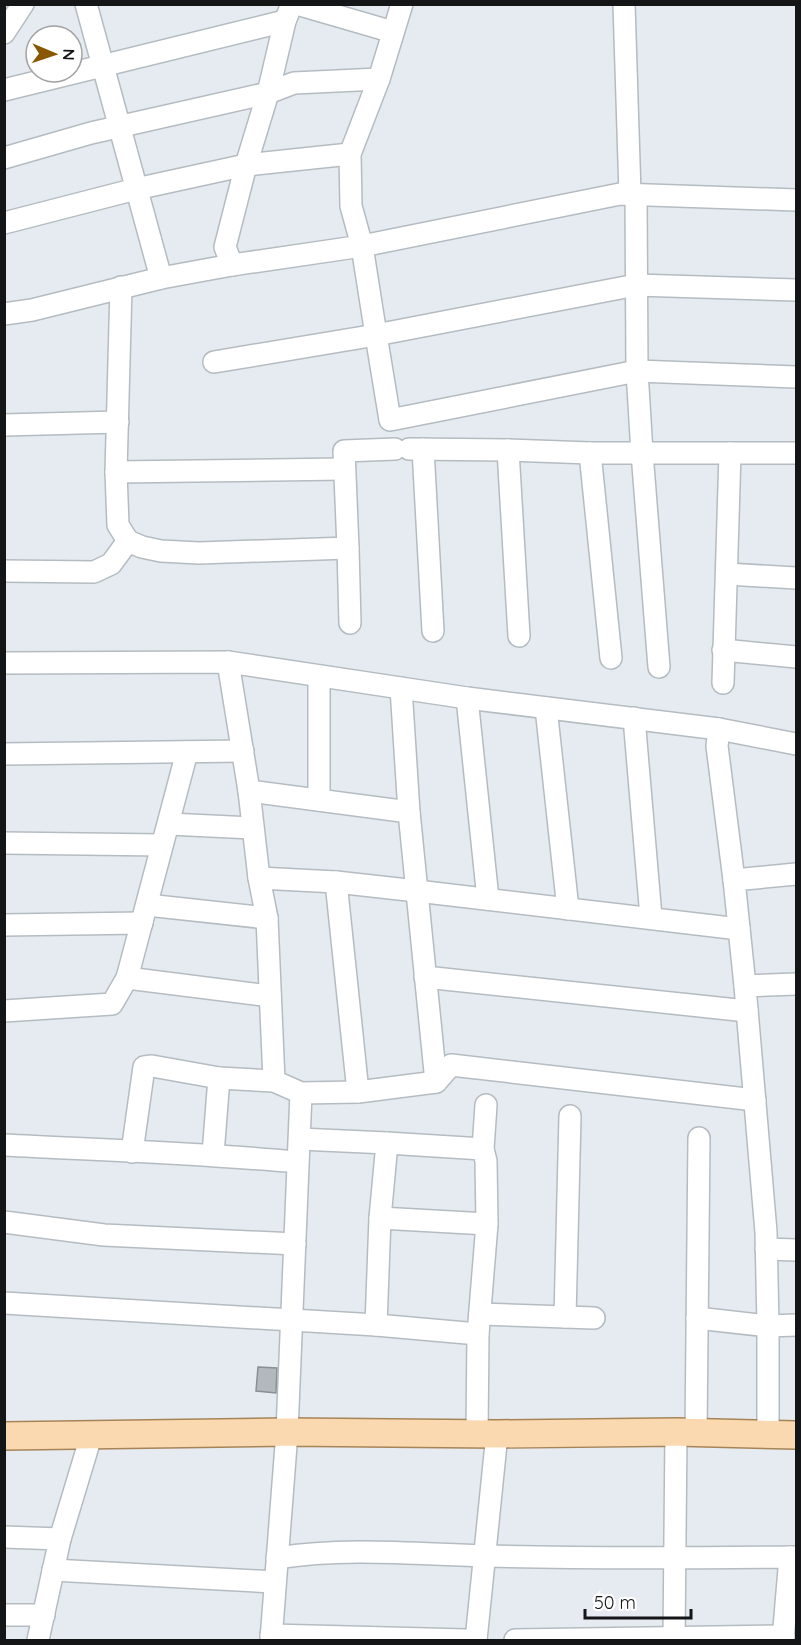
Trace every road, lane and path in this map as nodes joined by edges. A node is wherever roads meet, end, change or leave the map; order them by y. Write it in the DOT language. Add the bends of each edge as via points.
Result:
graph roads {
  1 [pos="23,4"];
  2 [pos="86,4"];
  3 [pos="402,4"];
  4 [pos="624,4"];
  5 [pos="285,21"];
  6 [pos="6,30"];
  7 [pos="393,32"];
  8 [pos="103,66"];
  9 [pos="379,79"];
  10 [pos="4,90"];
  11 [pos="268,93"];
  12 [pos="120,128"];
  13 [pos="351,153"];
  14 [pos="4,158"];
  15 [pos="246,165"];
  16 [pos="136,189"];
  17 [pos="633,194"];
  18 [pos="796,200"];
  19 [pos="4,223"];
  20 [pos="362,246"];
  21 [pos="232,265"];
  22 [pos="161,278"];
  23 [pos="636,285"];
  24 [pos="121,287"];
  25 [pos="796,290"];
  26 [pos="4,314"];
  27 [pos="376,335"];
  28 [pos="214,362"];
  29 [pos="637,372"];
  30 [pos="796,377"];
  31 [pos="390,420"];
  32 [pos="118,422"];
  33 [pos="4,425"];
  34 [pos="395,448"];
  35 [pos="423,449"];
  36 [pos="508,450"];
  37 [pos="590,453"];
  38 [pos="642,453"];
  39 [pos="730,453"];
  40 [pos="796,453"];
  41 [pos="344,469"];
  42 [pos="116,472"];
  43 [pos="128,541"];
  44 [pos="348,548"];
  45 [pos="4,571"];
  46 [pos="727,574"];
  47 [pos="796,578"];
  48 [pos="350,623"];
  49 [pos="433,631"];
  50 [pos="519,636"];
  51 [pos="723,650"];
  52 [pos="796,657"];
  53 [pos="611,658"];
  54 [pos="228,662"];
  55 [pos="4,663"];
  56 [pos="659,668"];
  57 [pos="319,676"];
  58 [pos="723,683"];
  59 [pos="401,688"];
  60 [pos="467,698"];
  61 [pos="546,708"];
  62 [pos="634,718"];
  63 [pos="719,729"];
  64 [pos="796,744"];
  65 [pos="243,751"];
  66 [pos="187,752"];
  67 [pos="4,754"];
  68 [pos="249,791"];
  69 [pos="320,800"];
  70 [pos="409,812"];
  71 [pos="169,824"];
  72 [pos="252,828"];
  73 [pos="4,843"];
  74 [pos="162,845"];
  75 [pos="796,874"];
  76 [pos="259,878"];
  77 [pos="734,880"];
  78 [pos="336,882"];
  79 [pos="417,891"];
  80 [pos="488,899"];
  81 [pos="568,909"];
  82 [pos="144,914"];
  83 [pos="651,917"];
  84 [pos="267,918"];
  85 [pos="4,925"];
  86 [pos="739,929"];
  87 [pos="425,977"];
  88 [pos="127,978"];
  89 [pos="796,984"];
  90 [pos="745,986"];
  91 [pos="270,996"];
  92 [pos="4,1011"];
  93 [pos="747,1011"];
  94 [pos="219,1078"];
  95 [pos="274,1081"];
  96 [pos="436,1082"];
  97 [pos="358,1092"];
  98 [pos="301,1093"];
  99 [pos="755,1100"];
  100 [pos="486,1104"];
  101 [pos="570,1116"];
  102 [pos="699,1138"];
  103 [pos="300,1139"];
  104 [pos="387,1143"];
  105 [pos="4,1144"];
  106 [pos="483,1149"];
  107 [pos="132,1152"];
  108 [pos="213,1154"];
  109 [pos="297,1162"];
  110 [pos="380,1218"];
  111 [pos="4,1222"];
  112 [pos="487,1224"];
  113 [pos="295,1244"];
  114 [pos="766,1249"];
  115 [pos="796,1250"];
  116 [pos="4,1303"];
  117 [pos="565,1317"];
  118 [pos="594,1318"];
  119 [pos="697,1318"];
  120 [pos="293,1320"];
  121 [pos="376,1324"];
  122 [pos="479,1324"];
  123 [pos="796,1325"];
  124 [pos="768,1326"];
  125 [pos="287,1432"];
  126 [pos="686,1432"];
  127 [pos="92,1433"];
  128 [pos="487,1434"];
  129 [pos="768,1434"];
  130 [pos="796,1435"];
  131 [pos="4,1436"];
  132 [pos="4,1537"];
  133 [pos="60,1539"];
  134 [pos="484,1556"];
  135 [pos="793,1557"];
  136 [pos="277,1558"];
  137 [pos="676,1558"];
  138 [pos="53,1570"];
  139 [pos="275,1582"];
  140 [pos="4,1615"];
  141 [pos="44,1615"];
  142 [pos="271,1638"];
  143 [pos="784,1638"];
  144 [pos="674,1639"];
  145 [pos="38,1641"];
  146 [pos="465,1641"];
  147 [pos="476,1641"];
  148 [pos="515,1641"];
  1 -- 6 [label="street"];
  2 -- 8 [label="street"];
  3 -- 7 [label="street"];
  4 -- 17 [label="street"];
  5 -- 7 [label="street" via="292,4 300,4"];
  5 -- 8 [label="street"];
  5 -- 11 [label="street"];
  7 -- 9 [label="street"];
  8 -- 10 [label="street"];
  8 -- 12 [label="street"];
  9 -- 11 [label="street" via="294,83"];
  9 -- 13 [label="street"];
  11 -- 12 [label="street"];
  11 -- 15 [label="street"];
  12 -- 14 [label="street"];
  12 -- 16 [label="street"];
  13 -- 15 [label="street"];
  13 -- 20 [label="street" via="351,206"];
  15 -- 16 [label="street"];
  15 -- 21 [label="street" via="225,246"];
  16 -- 19 [label="street"];
  16 -- 22 [label="street"];
  17 -- 18 [label="street"];
  17 -- 20 [label="street"];
  17 -- 23 [label="street"];
  20 -- 21 [label="street"];
  20 -- 27 [label="street"];
  21 -- 22 [label="street"];
  22 -- 24 [label="street"];
  23 -- 25 [label="street"];
  23 -- 27 [label="street"];
  23 -- 29 [label="street"];
  24 -- 26 [label="street"];
  24 -- 32 [label="street"];
  27 -- 28 [label="street"];
  27 -- 31 [label="street"];
  29 -- 30 [label="street"];
  29 -- 31 [label="street"];
  29 -- 38 [label="street"];
  31 -- 34 [label="street"];
  32 -- 33 [label="street"];
  32 -- 42 [label="street"];
  34 -- 35 [label="street"];
  34 -- 41 [label="street" via="344,451"];
  35 -- 36 [label="street"];
  35 -- 49 [label="street"];
  36 -- 37 [label="street"];
  36 -- 50 [label="street"];
  37 -- 38 [label="street"];
  37 -- 53 [label="street"];
  38 -- 39 [label="street"];
  38 -- 56 [label="street"];
  39 -- 40 [label="street"];
  39 -- 46 [label="street"];
  41 -- 42 [label="street"];
  41 -- 44 [label="street"];
  42 -- 43 [label="street" via="118,525"];
  43 -- 44 [label="street" via="161,551 199,553"];
  43 -- 45 [label="street" via="111,564 94,572"];
  44 -- 48 [label="street"];
  46 -- 47 [label="street"];
  46 -- 51 [label="street"];
  51 -- 52 [label="street"];
  51 -- 58 [label="street"];
  54 -- 55 [label="street"];
  54 -- 57 [label="street"];
  54 -- 65 [label="street"];
  57 -- 59 [label="street"];
  57 -- 69 [label="street"];
  59 -- 60 [label="street"];
  59 -- 70 [label="street"];
  60 -- 61 [label="street"];
  60 -- 80 [label="street"];
  61 -- 62 [label="street"];
  61 -- 81 [label="street"];
  62 -- 63 [label="street"];
  62 -- 83 [label="street"];
  63 -- 64 [label="street"];
  63 -- 77 [label="street" via="717,746"];
  65 -- 66 [label="street"];
  65 -- 68 [label="street"];
  66 -- 67 [label="street"];
  66 -- 71 [label="street"];
  68 -- 69 [label="street"];
  68 -- 72 [label="street"];
  69 -- 70 [label="street"];
  70 -- 79 [label="street"];
  71 -- 72 [label="street"];
  71 -- 74 [label="street"];
  72 -- 76 [label="street"];
  73 -- 74 [label="street"];
  74 -- 82 [label="street"];
  75 -- 77 [label="street"];
  76 -- 78 [label="street"];
  76 -- 84 [label="street"];
  77 -- 86 [label="street"];
  78 -- 79 [label="street"];
  78 -- 97 [label="street"];
  79 -- 80 [label="street"];
  79 -- 87 [label="street"];
  80 -- 81 [label="street"];
  81 -- 83 [label="street"];
  82 -- 84 [label="street"];
  82 -- 85 [label="street"];
  82 -- 88 [label="street"];
  83 -- 86 [label="street"];
  84 -- 91 [label="street"];
  86 -- 90 [label="street"];
  87 -- 93 [label="street"];
  87 -- 96 [label="street"];
  88 -- 91 [label="street"];
  88 -- 92 [label="street" via="112,1004"];
  89 -- 90 [label="street"];
  90 -- 93 [label="street"];
  91 -- 95 [label="street"];
  93 -- 99 [label="street"];
  94 -- 95 [label="street"];
  94 -- 107 [label="street" via="152,1065 144,1067"];
  94 -- 108 [label="street"];
  95 -- 98 [label="street"];
  96 -- 97 [label="street"];
  96 -- 99 [label="street" via="451,1065"];
  97 -- 98 [label="street"];
  98 -- 103 [label="street"];
  99 -- 114 [label="street"];
  100 -- 106 [label="street"];
  101 -- 117 [label="street"];
  102 -- 119 [label="street"];
  103 -- 104 [label="street"];
  103 -- 109 [label="street"];
  104 -- 106 [label="street"];
  104 -- 110 [label="street"];
  105 -- 107 [label="street"];
  106 -- 112 [label="street"];
  107 -- 108 [label="street"];
  108 -- 109 [label="street"];
  109 -- 113 [label="street"];
  110 -- 112 [label="street"];
  110 -- 121 [label="street"];
  111 -- 113 [label="street" via="104,1235"];
  112 -- 122 [label="street"];
  113 -- 120 [label="street"];
  114 -- 115 [label="street"];
  114 -- 124 [label="street"];
  116 -- 120 [label="street"];
  117 -- 118 [label="street"];
  117 -- 122 [label="street"];
  119 -- 124 [label="street"];
  119 -- 126 [label="street"];
  120 -- 121 [label="street"];
  120 -- 125 [label="street"];
  121 -- 122 [label="street"];
  122 -- 128 [label="street"];
  123 -- 124 [label="street"];
  124 -- 129 [label="street"];
  125 -- 127 [label="main road"];
  125 -- 128 [label="main road"];
  125 -- 136 [label="street"];
  126 -- 128 [label="main road"];
  126 -- 129 [label="main road"];
  126 -- 137 [label="street"];
  127 -- 131 [label="main road"];
  127 -- 133 [label="street"];
  128 -- 134 [label="street"];
  129 -- 130 [label="main road"];
  132 -- 133 [label="street"];
  133 -- 138 [label="street"];
  134 -- 136 [label="street" via="376,1551"];
  134 -- 137 [label="street"];
  134 -- 147 [label="street"];
  135 -- 137 [label="street"];
  135 -- 143 [label="street"];
  136 -- 139 [label="street"];
  137 -- 144 [label="street"];
  138 -- 139 [label="street"];
  138 -- 141 [label="street"];
  139 -- 142 [label="street"];
  140 -- 141 [label="street"];
  141 -- 145 [label="street"];
  142 -- 146 [label="street"];
  143 -- 144 [label="street"];
  144 -- 148 [label="street"];
}
